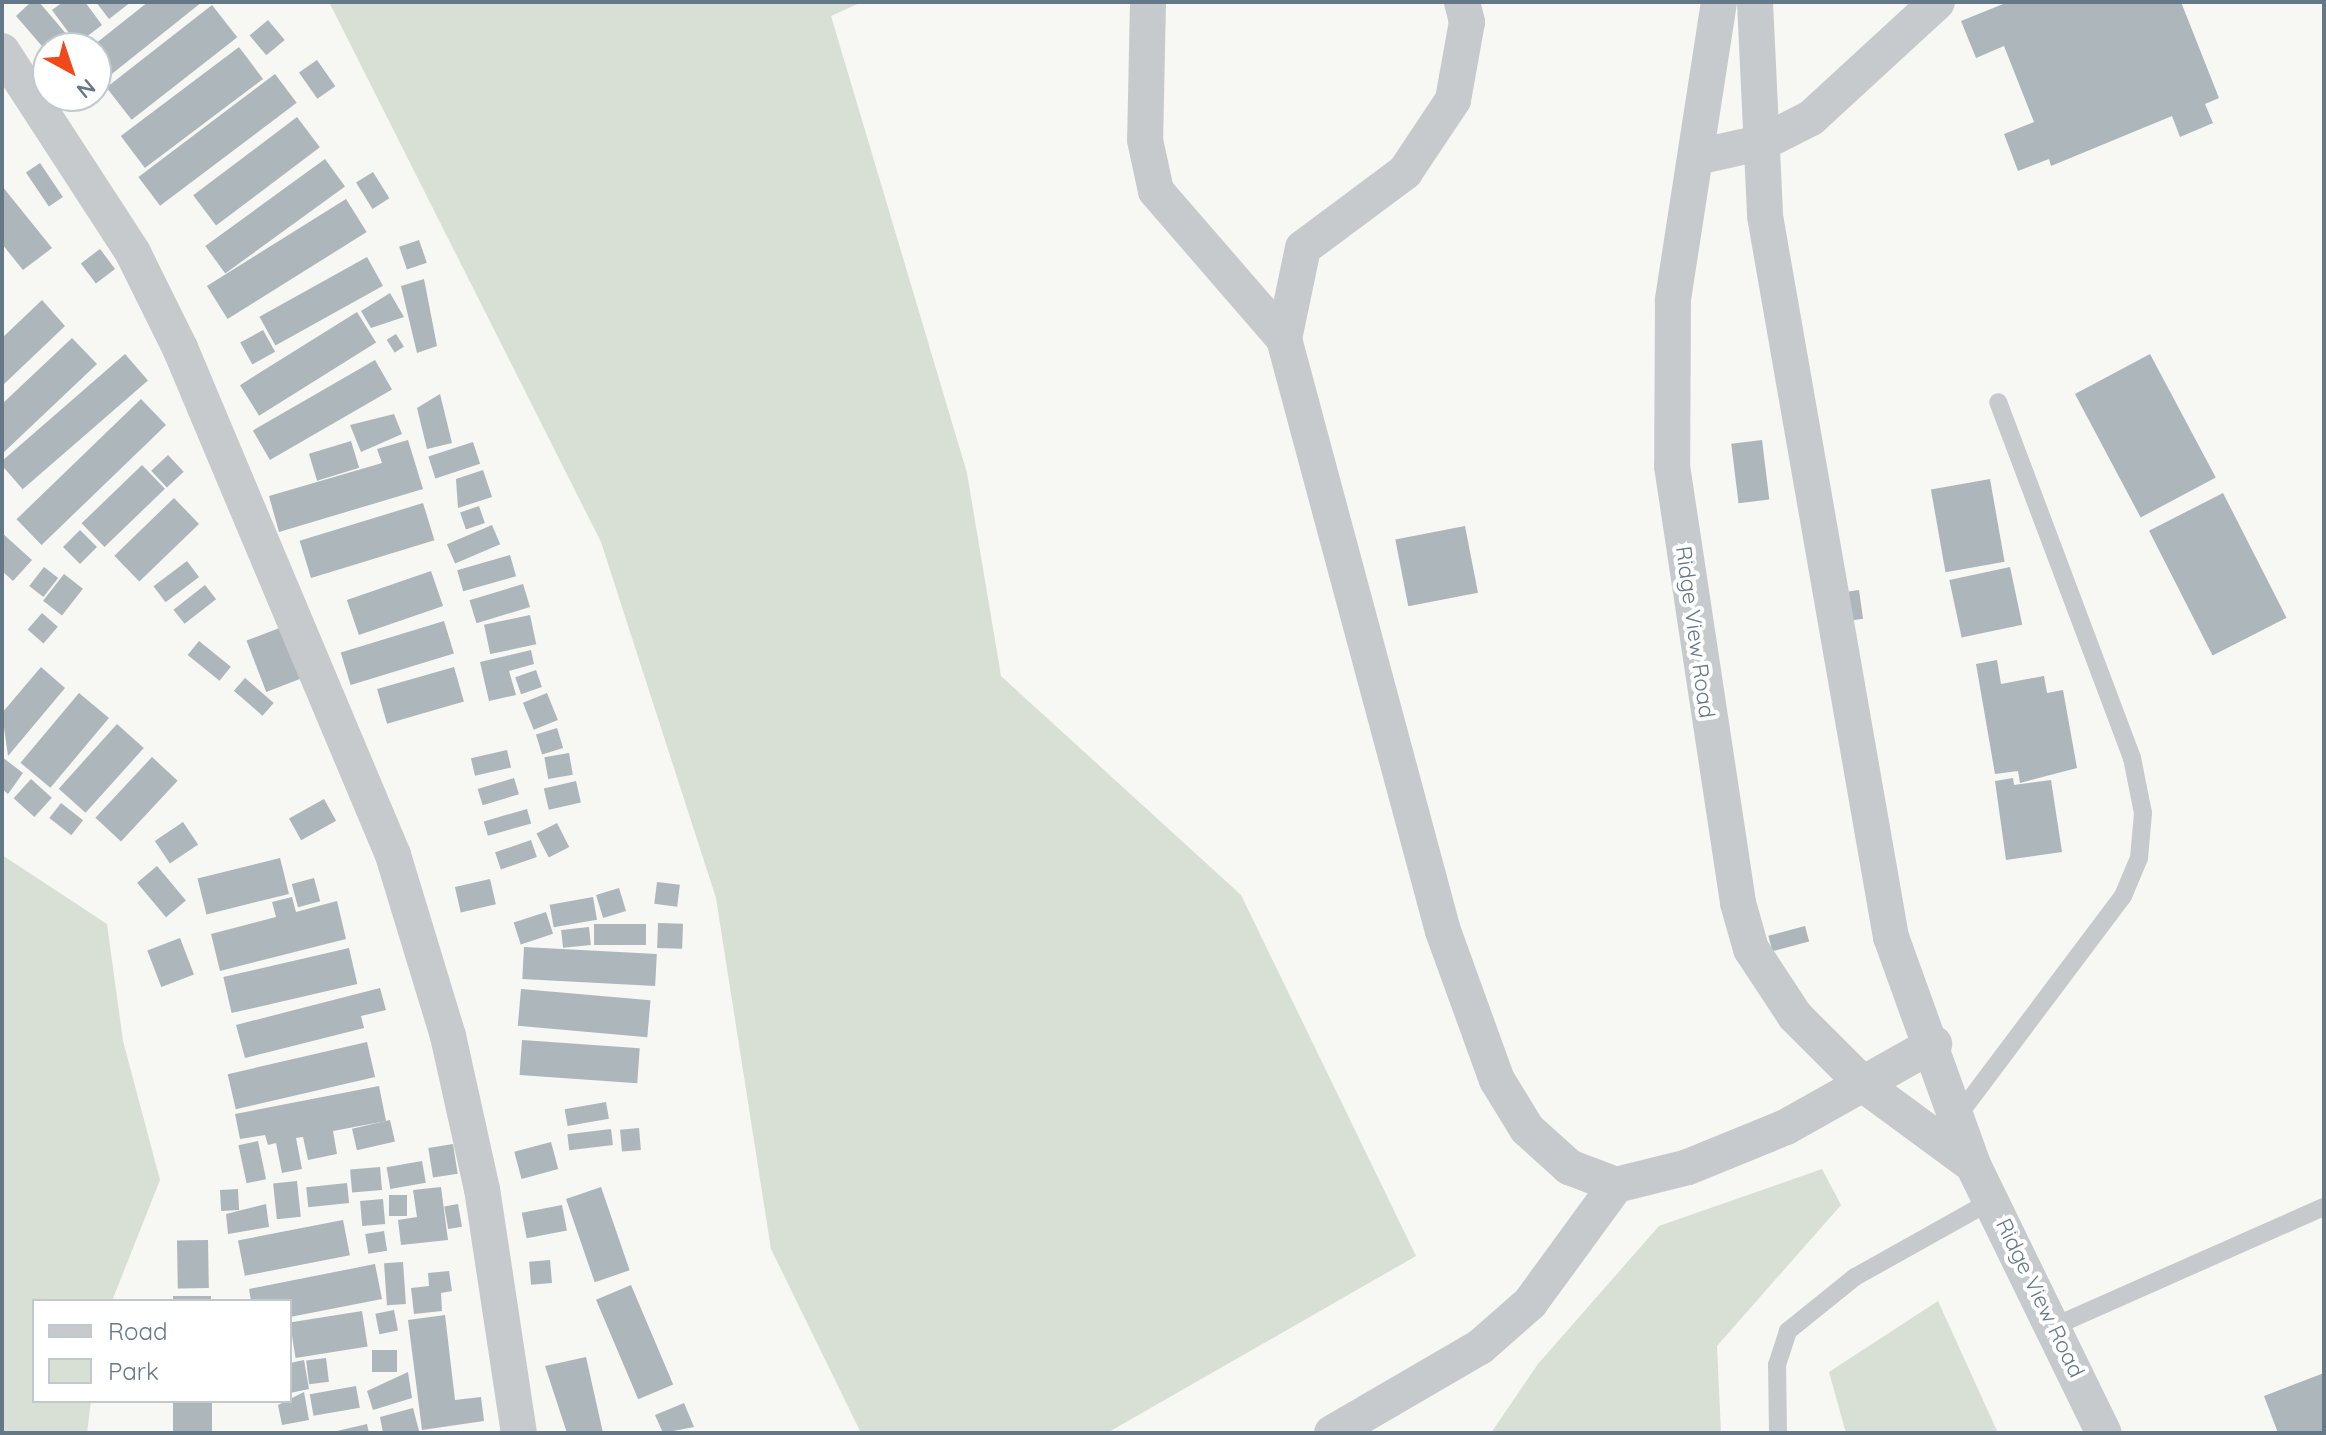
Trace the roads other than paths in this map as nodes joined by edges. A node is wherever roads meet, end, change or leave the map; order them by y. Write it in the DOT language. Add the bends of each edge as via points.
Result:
graph roads {
  1 [pos="1148,2"];
  2 [pos="1462,2"];
  3 [pos="1719,2"];
  4 [pos="1755,2"];
  5 [pos="1925,8"];
  6 [pos="2,51"];
  7 [pos="1764,142"];
  8 [pos="1697,157"];
  9 [pos="1284,339"];
  10 [pos="1998,402"];
  11 [pos="1934,1044"];
  12 [pos="1864,1085"];
  13 [pos="1947,1128"];
  14 [pos="1616,1185"];
  15 [pos="1993,1200"];
  16 [pos="2324,1207"];
  17 [pos="2055,1326"];
  18 [pos="519,1433"];
  19 [pos="1332,1433"];
  20 [pos="1778,1433"];
  21 [pos="2104,1433"];
  1 -- 9 [label="street" via="1145,140 1156,191"];
  2 -- 9 [label="street" via="1467,22 1453,100 1405,172 1303,248"];
  3 -- 8 [label="street, Ridge View Road"];
  4 -- 7 [label="street, Ridge View Road"];
  5 -- 7 [label="street" via="1838,98"];
  6 -- 18 [label="street" via="133,253 180,348 393,855 448,1036 479,1174"];
  7 -- 8 [label="street"];
  7 -- 11 [label="street, Ridge View Road" via="1765,216 1877,864 1891,937"];
  8 -- 12 [label="street, Ridge View Road" via="1673,300 1672,466 1738,903 1771,987"];
  9 -- 14 [label="street" via="1443,931 1497,1080 1527,1129 1569,1167"];
  10 -- 13 [label="lane" via="2132,758 2143,813 2139,858 2123,896"];
  11 -- 12 [label="street"];
  11 -- 13 [label="street, Ridge View Road"];
  12 -- 13 [label="street, Ridge View Road"];
  12 -- 14 [label="street" via="1732,1150"];
  13 -- 15 [label="street, Ridge View Road"];
  14 -- 19 [label="street" via="1530,1303 1480,1347"];
  15 -- 17 [label="street, Ridge View Road"];
  15 -- 20 [label="lane" via="1855,1277 1788,1331 1777,1365"];
  16 -- 17 [label="lane"];
  17 -- 21 [label="street, Ridge View Road"];
}
